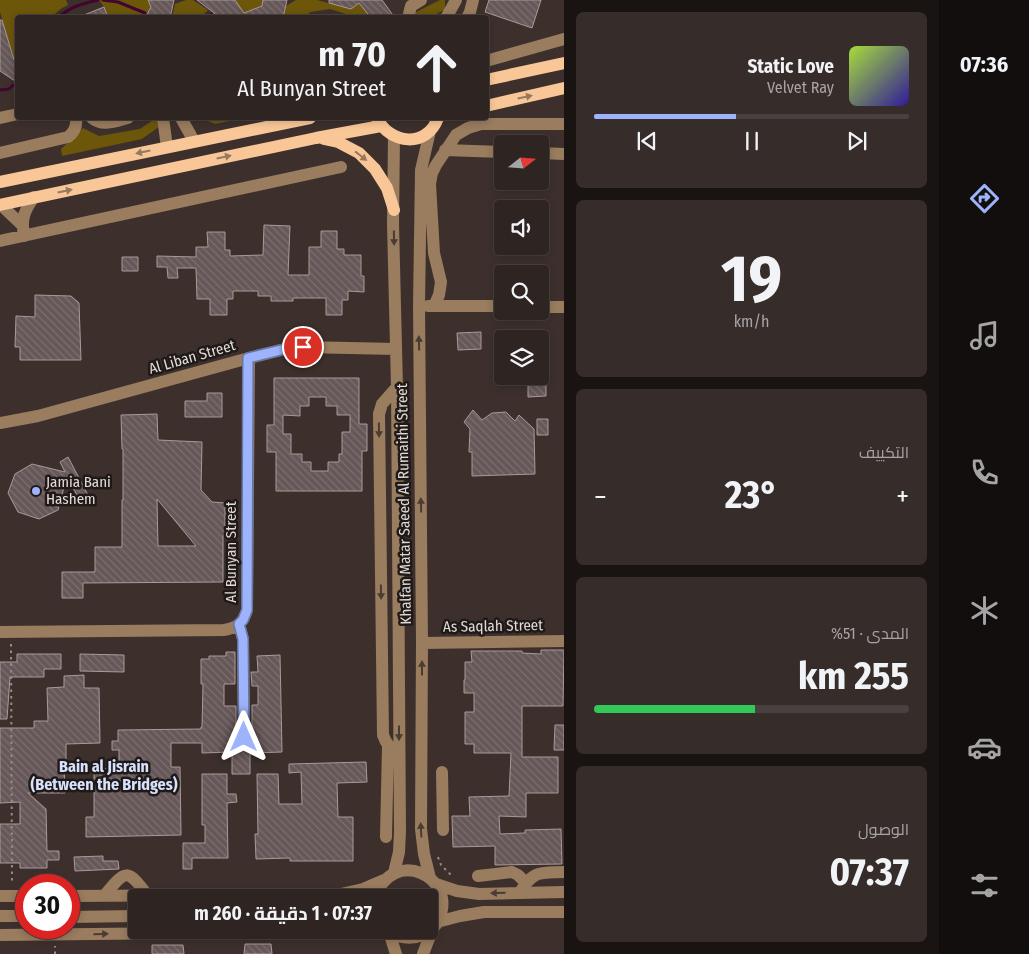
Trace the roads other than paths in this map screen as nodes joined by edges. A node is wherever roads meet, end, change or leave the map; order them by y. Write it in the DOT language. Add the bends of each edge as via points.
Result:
graph roads {
  1 [pos="421,0"];
  2 [pos="456,0"];
  3 [pos="474,0"];
  4 [pos="409,15"];
  5 [pos="448,15"];
  6 [pos="468,15"];
  7 [pos="564,39"];
  8 [pos="489,60"];
  9 [pos="564,63"];
  10 [pos="489,79"];
  11 [pos="564,88"];
  12 [pos="489,105"];
  13 [pos="15,115"];
  14 [pos="0,118"];
  15 [pos="95,120"];
  16 [pos="118,120"];
  17 [pos="163,120"];
  18 [pos="182,120"];
  19 [pos="300,120"];
  20 [pos="379,122"];
  21 [pos="438,122"];
  22 [pos="76,123"];
  23 [pos="564,124"];
  24 [pos="394,137"];
  25 [pos="316,138"];
  26 [pos="194,141"];
  27 [pos="167,147"];
  28 [pos="445,150"];
  29 [pos="494,152"];
  30 [pos="0,153"];
  31 [pos="549,153"];
  32 [pos="564,154"];
  33 [pos="342,167"];
  34 [pos="0,182"];
  35 [pos="34,197"];
  36 [pos="1,205"];
  37 [pos="394,210"];
  38 [pos="23,231"];
  39 [pos="0,242"];
  40 [pos="419,306"];
  41 [pos="434,306"];
  42 [pos="494,306"];
  43 [pos="549,307"];
  44 [pos="564,307"];
  45 [pos="396,349"];
  46 [pos="248,358"];
  47 [pos="397,387"];
  48 [pos="0,423"];
  49 [pos="239,624"];
  50 [pos="5,632"];
  51 [pos="564,641"];
  52 [pos="422,643"];
  53 [pos="244,737"];
  54 [pos="388,746"];
  55 [pos="399,755"];
  56 [pos="442,772"];
  57 [pos="393,790"];
  58 [pos="421,805"];
  59 [pos="442,805"];
  60 [pos="443,830"];
  61 [pos="386,837"];
  62 [pos="564,872"];
  63 [pos="389,876"];
  64 [pos="478,876"];
  65 [pos="433,881"];
  66 [pos="523,888"];
  67 [pos="143,889"];
  68 [pos="364,889"];
  69 [pos="378,889"];
  70 [pos="564,892"];
  71 [pos="80,896"];
  72 [pos="104,896"];
  73 [pos="128,896"];
  74 [pos="564,912"];
  75 [pos="0,916"];
  76 [pos="15,916"];
  77 [pos="82,916"];
  78 [pos="128,916"];
  79 [pos="438,919"];
  80 [pos="438,924"];
  81 [pos="82,934"];
  82 [pos="128,934"];
  83 [pos="0,935"];
  84 [pos="391,939"];
  85 [pos="428,939"];
  86 [pos="396,954"];
  87 [pos="423,954"];
  1 -- 4 [label="street" via="411,6"];
  2 -- 5 [label="street"];
  3 -- 6 [label="street"];
  7 -- 8 [label="street"];
  9 -- 10 [label="main road"];
  12 -- 11 [label="main road, one-way"];
  13 -- 14 [label="street"];
  15 -- 16 [label="street" via="103,123"];
  17 -- 27 [label="street"];
  18 -- 26 [label="street"];
  19 -- 26 [label="main road"];
  20 -- 24 [label="main road"];
  20 -- 25 [label="main road"];
  21 -- 24 [label="main road" via="422,136 413,139"];
  21 -- 40 [label="street, Khalfan Matar Saeed Al Rumaithi Street" via="421,170"];
  22 -- 30 [label="street" via="68,137"];
  23 -- 28 [label="street" via="474,125 456,134"];
  24 -- 37 [label="street, Khalfan Matar Saeed Al Rumaithi Street"];
  35 -- 25 [label="main road, one-way"];
  25 -- 37 [label="main road, one-way" via="338,142 359,153 375,168 388,188"];
  26 -- 27 [label="main road"];
  27 -- 34 [label="main road, one-way"];
  28 -- 29 [label="street"];
  28 -- 41 [label="street" via="430,184 434,253 441,282"];
  31 -- 32 [label="street"];
  33 -- 38 [label="street"];
  35 -- 36 [label="main road"];
  35 -- 38 [label="street" via="26,210"];
  36 -- 38 [label="street"];
  37 -- 45 [label="street, Khalfan Matar Saeed Al Rumaithi Street, one-way"];
  38 -- 39 [label="street"];
  40 -- 41 [label="street"];
  52 -- 40 [label="street, Khalfan Matar Saeed Al Rumaithi Street, one-way"];
  41 -- 42 [label="street"];
  43 -- 44 [label="street"];
  45 -- 46 [label="street, Al Liban Street" via="303,347"];
  45 -- 47 [label="street, Khalfan Matar Saeed Al Rumaithi Street"];
  46 -- 48 [label="street, Al Liban Street" via="38,416"];
  46 -- 49 [label="street, Al Bunyan Street" via="247,610"];
  47 -- 54 [label="street, one-way" via="382,404 379,414 383,735"];
  47 -- 55 [label="street, Khalfan Matar Saeed Al Rumaithi Street, one-way"];
  49 -- 50 [label="street, Al Bunyan Street" via="224,630"];
  49 -- 53 [label="street" via="243,639"];
  51 -- 52 [label="street, As Saqlah Street"];
  58 -- 52 [label="street, Khalfan Matar Saeed Al Rumaithi Street, one-way"];
  54 -- 55 [label="street"];
  54 -- 57 [label="street"];
  55 -- 57 [label="street, Khalfan Matar Saeed Al Rumaithi Street"];
  56 -- 59 [label="street"];
  57 -- 61 [label="street"];
  57 -- 63 [label="street, Khalfan Matar Saeed Al Rumaithi Street" via="400,841 398,857"];
  58 -- 59 [label="street"];
  65 -- 58 [label="street, Khalfan Matar Saeed Al Rumaithi Street, one-way" via="422,841"];
  59 -- 60 [label="street"];
  62 -- 66 [label="street" via="539,874 530,878"];
  63 -- 65 [label="street" via="413,870"];
  63 -- 68 [label="street"];
  63 -- 69 [label="street, Khalfan Matar Saeed Al Rumaithi Street"];
  64 -- 66 [label="street" via="512,872 518,875"];
  66 -- 65 [label="street, one-way" via="479,894"];
  65 -- 79 [label="street, Khalfan Matar Saeed Al Rumaithi Street" via="441,893"];
  66 -- 70 [label="street"];
  67 -- 72 [label="street" via="135,879 121,876"];
  71 -- 72 [label="street"];
  72 -- 73 [label="street"];
  74 -- 80 [label="street" via="484,912"];
  75 -- 76 [label="street"];
  77 -- 78 [label="street"];
  77 -- 81 [label="street"];
  81 -- 82 [label="street, one-way"];
  81 -- 83 [label="street"];
  84 -- 86 [label="street"];
  85 -- 87 [label="street"];
}
